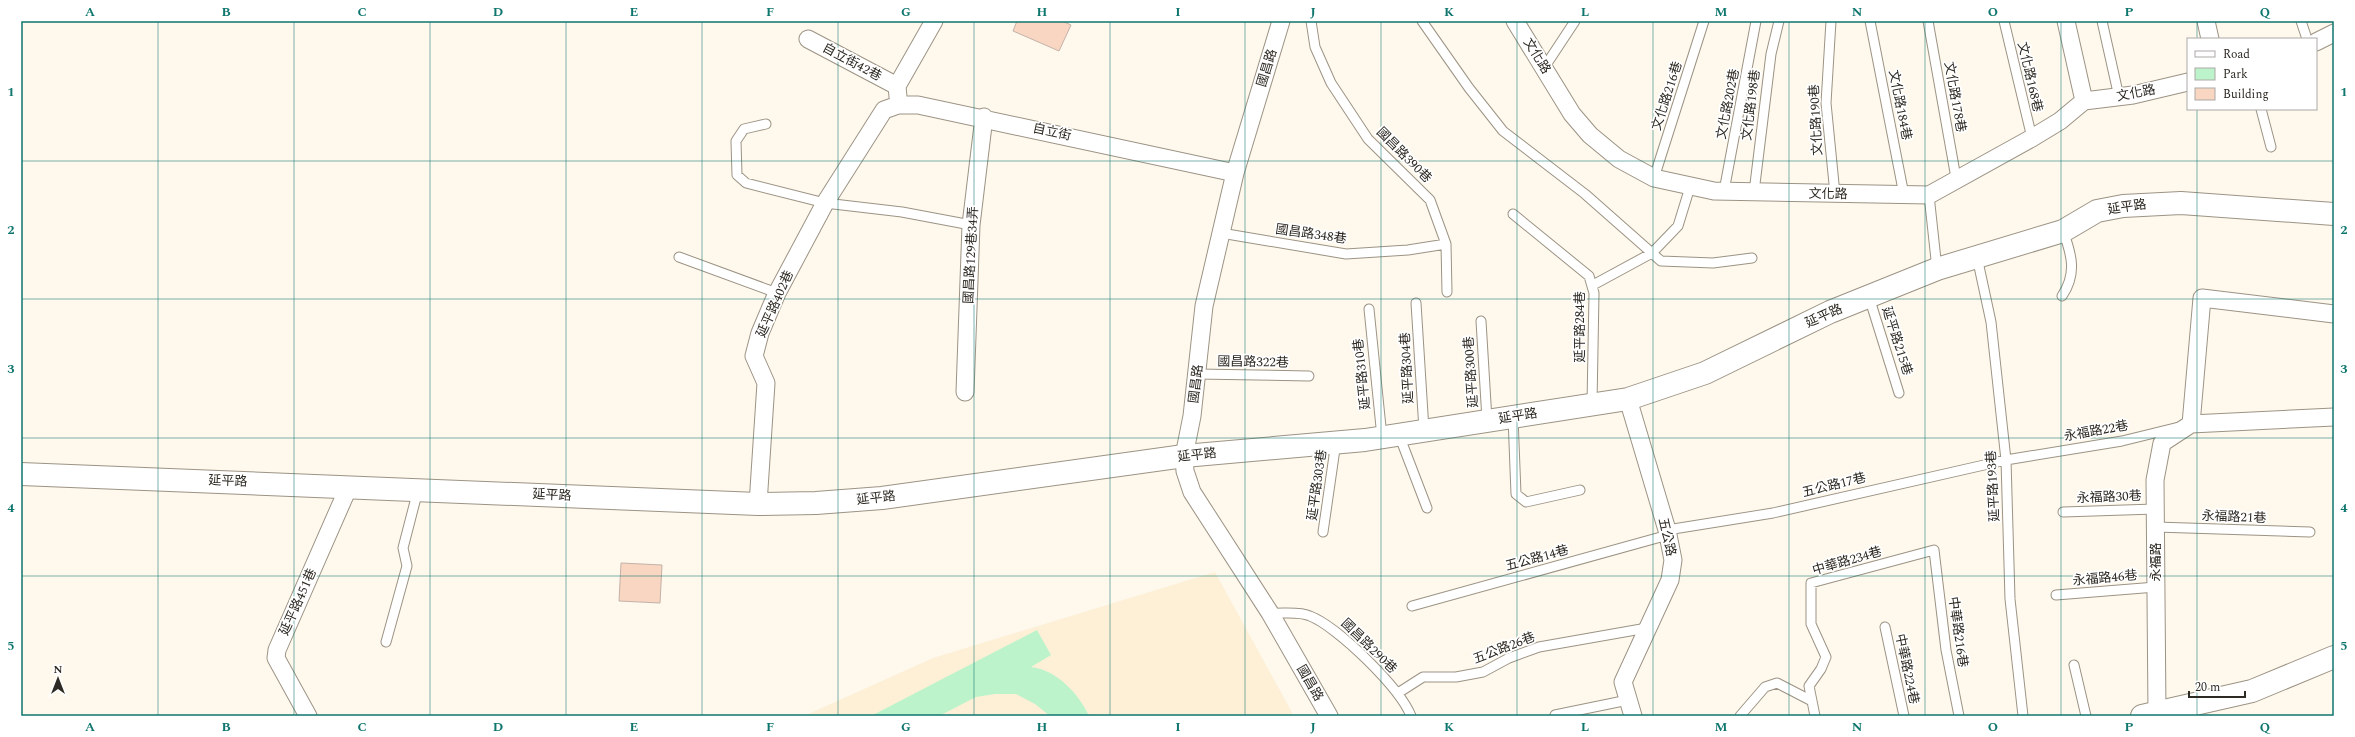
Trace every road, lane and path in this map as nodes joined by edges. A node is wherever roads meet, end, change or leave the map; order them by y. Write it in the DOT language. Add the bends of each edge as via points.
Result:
graph roads {
  1 [pos="934,21"];
  2 [pos="1281,21"];
  3 [pos="1311,21"];
  4 [pos="1422,21"];
  5 [pos="1515,21"];
  6 [pos="1575,21"];
  7 [pos="1704,21"];
  8 [pos="1756,21"];
  9 [pos="1778,21"];
  10 [pos="1830,21"];
  11 [pos="1870,21"];
  12 [pos="1928,21"];
  13 [pos="2004,21"];
  14 [pos="2066,21"];
  15 [pos="2102,21"];
  16 [pos="2206,21"];
  17 [pos="2301,21"];
  18 [pos="2334,34"];
  19 [pos="2210,38"];
  20 [pos="2307,38"];
  21 [pos="808,39"];
  22 [pos="2317,42"];
  23 [pos="1544,68"];
  24 [pos="2187,82"];
  25 [pos="897,86"];
  26 [pos="2119,97"];
  27 [pos="2084,101"];
  28 [pos="898,104"];
  29 [pos="2261,110"];
  30 [pos="984,117"];
  31 [pos="766,124"];
  32 [pos="2032,138"];
  33 [pos="2271,148"];
  34 [pos="1235,173"];
  35 [pos="1654,178"];
  36 [pos="1956,178"];
  37 [pos="1690,187"];
  38 [pos="1724,191"];
  39 [pos="1754,192"];
  40 [pos="1835,194"];
  41 [pos="1904,195"];
  42 [pos="1929,195"];
  43 [pos="825,204"];
  44 [pos="1513,214"];
  45 [pos="2334,214"];
  46 [pos="971,225"];
  47 [pos="2063,231"];
  48 [pos="1221,233"];
  49 [pos="1446,244"];
  50 [pos="1652,253"];
  51 [pos="679,257"];
  52 [pos="1977,257"];
  53 [pos="1752,258"];
  54 [pos="1938,269"];
  55 [pos="1593,285"];
  56 [pos="1447,292"];
  57 [pos="777,293"];
  58 [pos="1869,296"];
  59 [pos="2062,296"];
  60 [pos="1416,303"];
  61 [pos="1369,309"];
  62 [pos="2334,314"];
  63 [pos="1481,321"];
  64 [pos="1197,374"];
  65 [pos="1309,376"];
  66 [pos="965,392"];
  67 [pos="1899,393"];
  68 [pos="1628,399"];
  69 [pos="1592,404"];
  70 [pos="1513,417"];
  71 [pos="2334,417"];
  72 [pos="1487,420"];
  73 [pos="2191,424"];
  74 [pos="1424,430"];
  75 [pos="1390,435"];
  76 [pos="1336,442"];
  77 [pos="1184,456"];
  78 [pos="2006,460"];
  79 [pos="21,474"];
  80 [pos="349,486"];
  81 [pos="418,489"];
  82 [pos="1580,490"];
  83 [pos="758,504"];
  84 [pos="1427,508"];
  85 [pos="2156,509"];
  86 [pos="2063,512"];
  87 [pos="2156,527"];
  88 [pos="1323,532"];
  89 [pos="2310,532"];
  90 [pos="1667,533"];
  91 [pos="1934,550"];
  92 [pos="2156,587"];
  93 [pos="2056,595"];
  94 [pos="1412,606"];
  95 [pos="1270,613"];
  96 [pos="1885,627"];
  97 [pos="1647,628"];
  98 [pos="386,642"];
  99 [pos="2334,657"];
  100 [pos="2074,665"];
  101 [pos="1398,693"];
  102 [pos="1628,700"];
  103 [pos="1810,700"];
  104 [pos="1555,715"];
  105 [pos="2152,715"];
  106 [pos="308,716"];
  107 [pos="1329,716"];
  108 [pos="1411,716"];
  109 [pos="1633,716"];
  110 [pos="1740,716"];
  111 [pos="1815,716"];
  112 [pos="1904,716"];
  113 [pos="1958,716"];
  114 [pos="2022,716"];
  115 [pos="2086,716"];
  1 -- 25 [label="street"];
  2 -- 34 [label="street, 國昌路"];
  3 -- 49 [label="lane, 國昌路390巷" via="1315,47 1331,83 1368,139 1430,200"];
  4 -- 50 [label="lane" via="1503,131 1585,194"];
  5 -- 23 [label="street, 文化路"];
  6 -- 23 [label="lane"];
  7 -- 35 [label="lane, 文化路216巷"];
  8 -- 38 [label="lane, 文化路202巷"];
  9 -- 39 [label="lane, 文化路198巷" via="1770,54"];
  10 -- 40 [label="lane, 文化路190巷" via="1826,103"];
  11 -- 41 [label="lane, 文化路184巷"];
  12 -- 36 [label="lane, 文化路178巷"];
  13 -- 32 [label="lane, 文化路168巷"];
  14 -- 27 [label="street"];
  15 -- 26 [label="lane"];
  16 -- 19 [label="street"];
  17 -- 20 [label="lane"];
  18 -- 22 [label="street"];
  21 -- 25 [label="street, 自立街42巷"];
  23 -- 35 [label="street, 文化路" via="1572,114 1590,135 1619,159"];
  24 -- 26 [label="street, 文化路"];
  25 -- 28 [label="street"];
  26 -- 27 [label="street, 文化路"];
  27 -- 32 [label="street" via="2060,121"];
  28 -- 30 [label="street, 自立街" via="918,104"];
  28 -- 43 [label="street, 延平路402巷" via="884,110"];
  29 -- 33 [label="lane"];
  30 -- 34 [label="street, 自立街"];
  30 -- 46 [label="street, 國昌路129巷34弄"];
  31 -- 43 [label="lane" via="744,129 736,141 736,175 746,183"];
  32 -- 36 [label="street"];
  34 -- 48 [label="street, 國昌路"];
  35 -- 37 [label="street, 文化路"];
  36 -- 42 [label="street"];
  37 -- 38 [label="street, 文化路"];
  37 -- 50 [label="lane" via="1678,226"];
  38 -- 39 [label="street, 文化路"];
  39 -- 40 [label="street, 文化路"];
  40 -- 41 [label="street, 文化路"];
  41 -- 42 [label="street, 文化路"];
  42 -- 54 [label="lane"];
  43 -- 46 [label="lane" via="902,212"];
  43 -- 57 [label="street, 延平路402巷"];
  44 -- 55 [label="lane, 延平路284巷" via="1589,276"];
  45 -- 47 [label="street, 延平路" via="2181,202 2097,211"];
  46 -- 66 [label="street, 國昌路129巷34弄"];
  47 -- 52 [label="street, 延平路"];
  47 -- 59 [label="lane" via="2072,258 2072,269 2070,284"];
  48 -- 49 [label="lane, 國昌路348巷" via="1346,254 1408,250"];
  48 -- 64 [label="street, 國昌路" via="1204,306"];
  49 -- 56 [label="lane, 國昌路390巷"];
  50 -- 53 [label="lane" via="1661,261 1713,263"];
  50 -- 55 [label="lane"];
  51 -- 57 [label="lane"];
  52 -- 54 [label="street, 延平路"];
  52 -- 78 [label="lane, 延平路193巷" via="1991,322"];
  54 -- 58 [label="street, 延平路"];
  55 -- 69 [label="lane, 延平路284巷"];
  57 -- 83 [label="street, 延平路402巷" via="760,333 754,356 766,383"];
  58 -- 67 [label="lane, 延平路215巷"];
  58 -- 68 [label="street, 延平路" via="1830,312 1705,373"];
  60 -- 74 [label="lane, 延平路304巷"];
  61 -- 75 [label="lane, 延平路310巷"];
  62 -- 73 [label="street" via="2202,298"];
  63 -- 72 [label="lane, 延平路300巷"];
  64 -- 65 [label="lane, 國昌路322巷"];
  64 -- 77 [label="street, 國昌路"];
  68 -- 69 [label="street, 延平路"];
  68 -- 90 [label="street, 五公路"];
  69 -- 70 [label="street, 延平路"];
  70 -- 72 [label="street, 延平路"];
  70 -- 82 [label="lane" via="1516,494 1526,502"];
  71 -- 73 [label="street"];
  72 -- 74 [label="street, 延平路"];
  73 -- 78 [label="lane, 永福路22巷" via="2122,441"];
  73 -- 85 [label="street, 永福路" via="2162,443 2155,480"];
  74 -- 75 [label="street, 延平路"];
  75 -- 76 [label="street, 延平路"];
  75 -- 84 [label="lane, 延平路310巷"];
  76 -- 77 [label="street, 延平路"];
  76 -- 88 [label="lane, 延平路303巷"];
  77 -- 83 [label="street, 延平路" via="882,498"];
  77 -- 95 [label="street, 國昌路" via="1185,471 1192,492"];
  78 -- 90 [label="lane, 五公路17巷" via="1773,513"];
  78 -- 114 [label="lane, 延平路193巷" via="2010,599"];
  79 -- 80 [label="street, 延平路"];
  80 -- 81 [label="street, 延平路"];
  80 -- 106 [label="street, 延平路451巷" via="277,650 276,658"];
  81 -- 83 [label="street, 延平路"];
  81 -- 98 [label="lane" via="403,548 407,566"];
  85 -- 86 [label="lane, 永福路30巷"];
  85 -- 87 [label="street, 永福路"];
  87 -- 89 [label="lane, 永福路21巷"];
  87 -- 92 [label="street, 永福路"];
  90 -- 94 [label="lane, 五公路14巷"];
  90 -- 97 [label="street, 五公路" via="1673,560 1670,580"];
  91 -- 103 [label="lane, 中華路234巷" via="1811,583 1811,624 1826,657 1809,686"];
  91 -- 113 [label="lane, 中華路216巷" via="1946,650"];
  92 -- 93 [label="lane, 永福路46巷"];
  92 -- 105 [label="street, 永福路"];
  95 -- 101 [label="lane, 國昌路290巷" via="1309,615 1331,627"];
  95 -- 107 [label="street, 國昌路"];
  96 -- 112 [label="lane, 中華路224巷"];
  97 -- 101 [label="lane, 五公路26巷" via="1539,648 1509,658 1483,672 1456,677 1423,677"];
  97 -- 102 [label="street, 五公路" via="1623,682"];
  99 -- 105 [label="street" via="2252,691"];
  100 -- 115 [label="lane"];
  101 -- 108 [label="lane, 國昌路290巷"];
  102 -- 104 [label="lane"];
  102 -- 109 [label="street, 五公路"];
  103 -- 110 [label="lane" via="1777,683 1765,687"];
  103 -- 111 [label="lane, 中華路234巷"];
}
